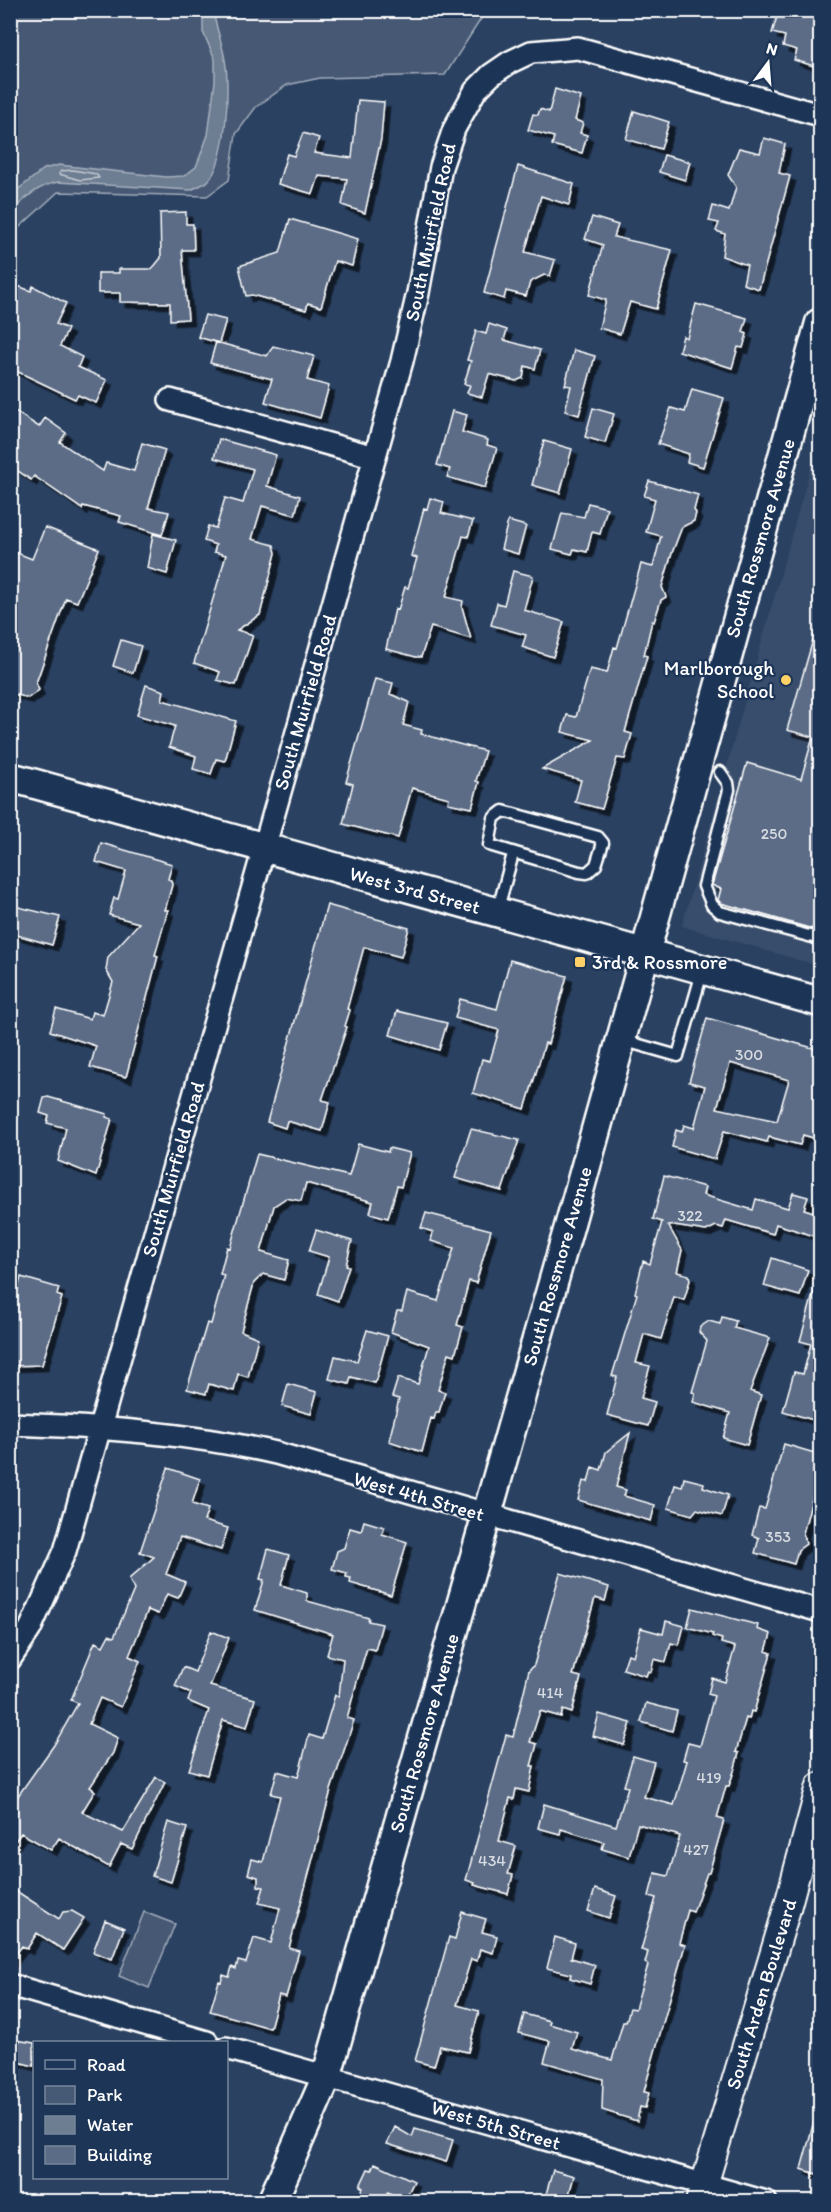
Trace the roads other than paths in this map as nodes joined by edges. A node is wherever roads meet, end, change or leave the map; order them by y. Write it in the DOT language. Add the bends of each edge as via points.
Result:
graph roads {
  1 [pos="820,115"];
  2 [pos="820,323"];
  3 [pos="170,400"];
  4 [pos="375,456"];
  5 [pos="720,772"];
  6 [pos="10,777"];
  7 [pos="264,848"];
  8 [pos="513,854"];
  9 [pos="497,912"];
  10 [pos="820,939"];
  11 [pos="644,952"];
  12 [pos="703,969"];
  13 [pos="820,1002"];
  14 [pos="620,1040"];
  15 [pos="10,1424"];
  16 [pos="101,1426"];
  17 [pos="486,1515"];
  18 [pos="820,1611"];
  19 [pos="10,1659"];
  20 [pos="820,1786"];
  21 [pos="10,1985"];
  22 [pos="200,2041"];
  23 [pos="228,2049"];
  24 [pos="326,2078"];
  25 [pos="702,2193"];
  26 [pos="272,2202"];
  27 [pos="766,2202"];
  1 -- 4 [label="street, South Muirfield Road" via="578,48 531,52 491,75 462,110 447,148 418,293"];
  2 -- 11 [label="main road, South Rossmore Avenue"];
  3 -- 4 [label="street"];
  4 -- 7 [label="street, South Muirfield Road"];
  5 -- 10 [label="lane" via="729,790 704,886 712,905 720,912"];
  6 -- 7 [label="main road, West 3rd Street"];
  7 -- 9 [label="main road, West 3rd Street"];
  7 -- 16 [label="street, South Muirfield Road"];
  8 -- 8 [label="lane" via="587,873 596,864 603,843 590,834 503,811 494,818 488,842"];
  8 -- 9 [label="lane"];
  9 -- 11 [label="main road, West 3rd Street"];
  11 -- 12 [label="main road, West 3rd Street"];
  11 -- 14 [label="main road, South Rossmore Avenue"];
  12 -- 13 [label="main road, West 3rd Street"];
  12 -- 14 [label="lane" via="678,1056"];
  14 -- 17 [label="main road, South Rossmore Avenue"];
  15 -- 16 [label="street, West 4th Street"];
  16 -- 17 [label="street, West 4th Street" via="183,1436 276,1454"];
  16 -- 19 [label="street, South Muirfield Road" via="65,1551 30,1629"];
  17 -- 18 [label="street, West 4th Street"];
  17 -- 24 [label="main road, South Rossmore Avenue"];
  20 -- 25 [label="street, South Arden Boulevard"];
  21 -- 22 [label="street"];
  23 -- 24 [label="street, West 5th Street"];
  24 -- 25 [label="street, West 5th Street"];
  24 -- 26 [label="main road, South Rossmore Avenue"];
  25 -- 27 [label="street, West 5th Street"];
}
